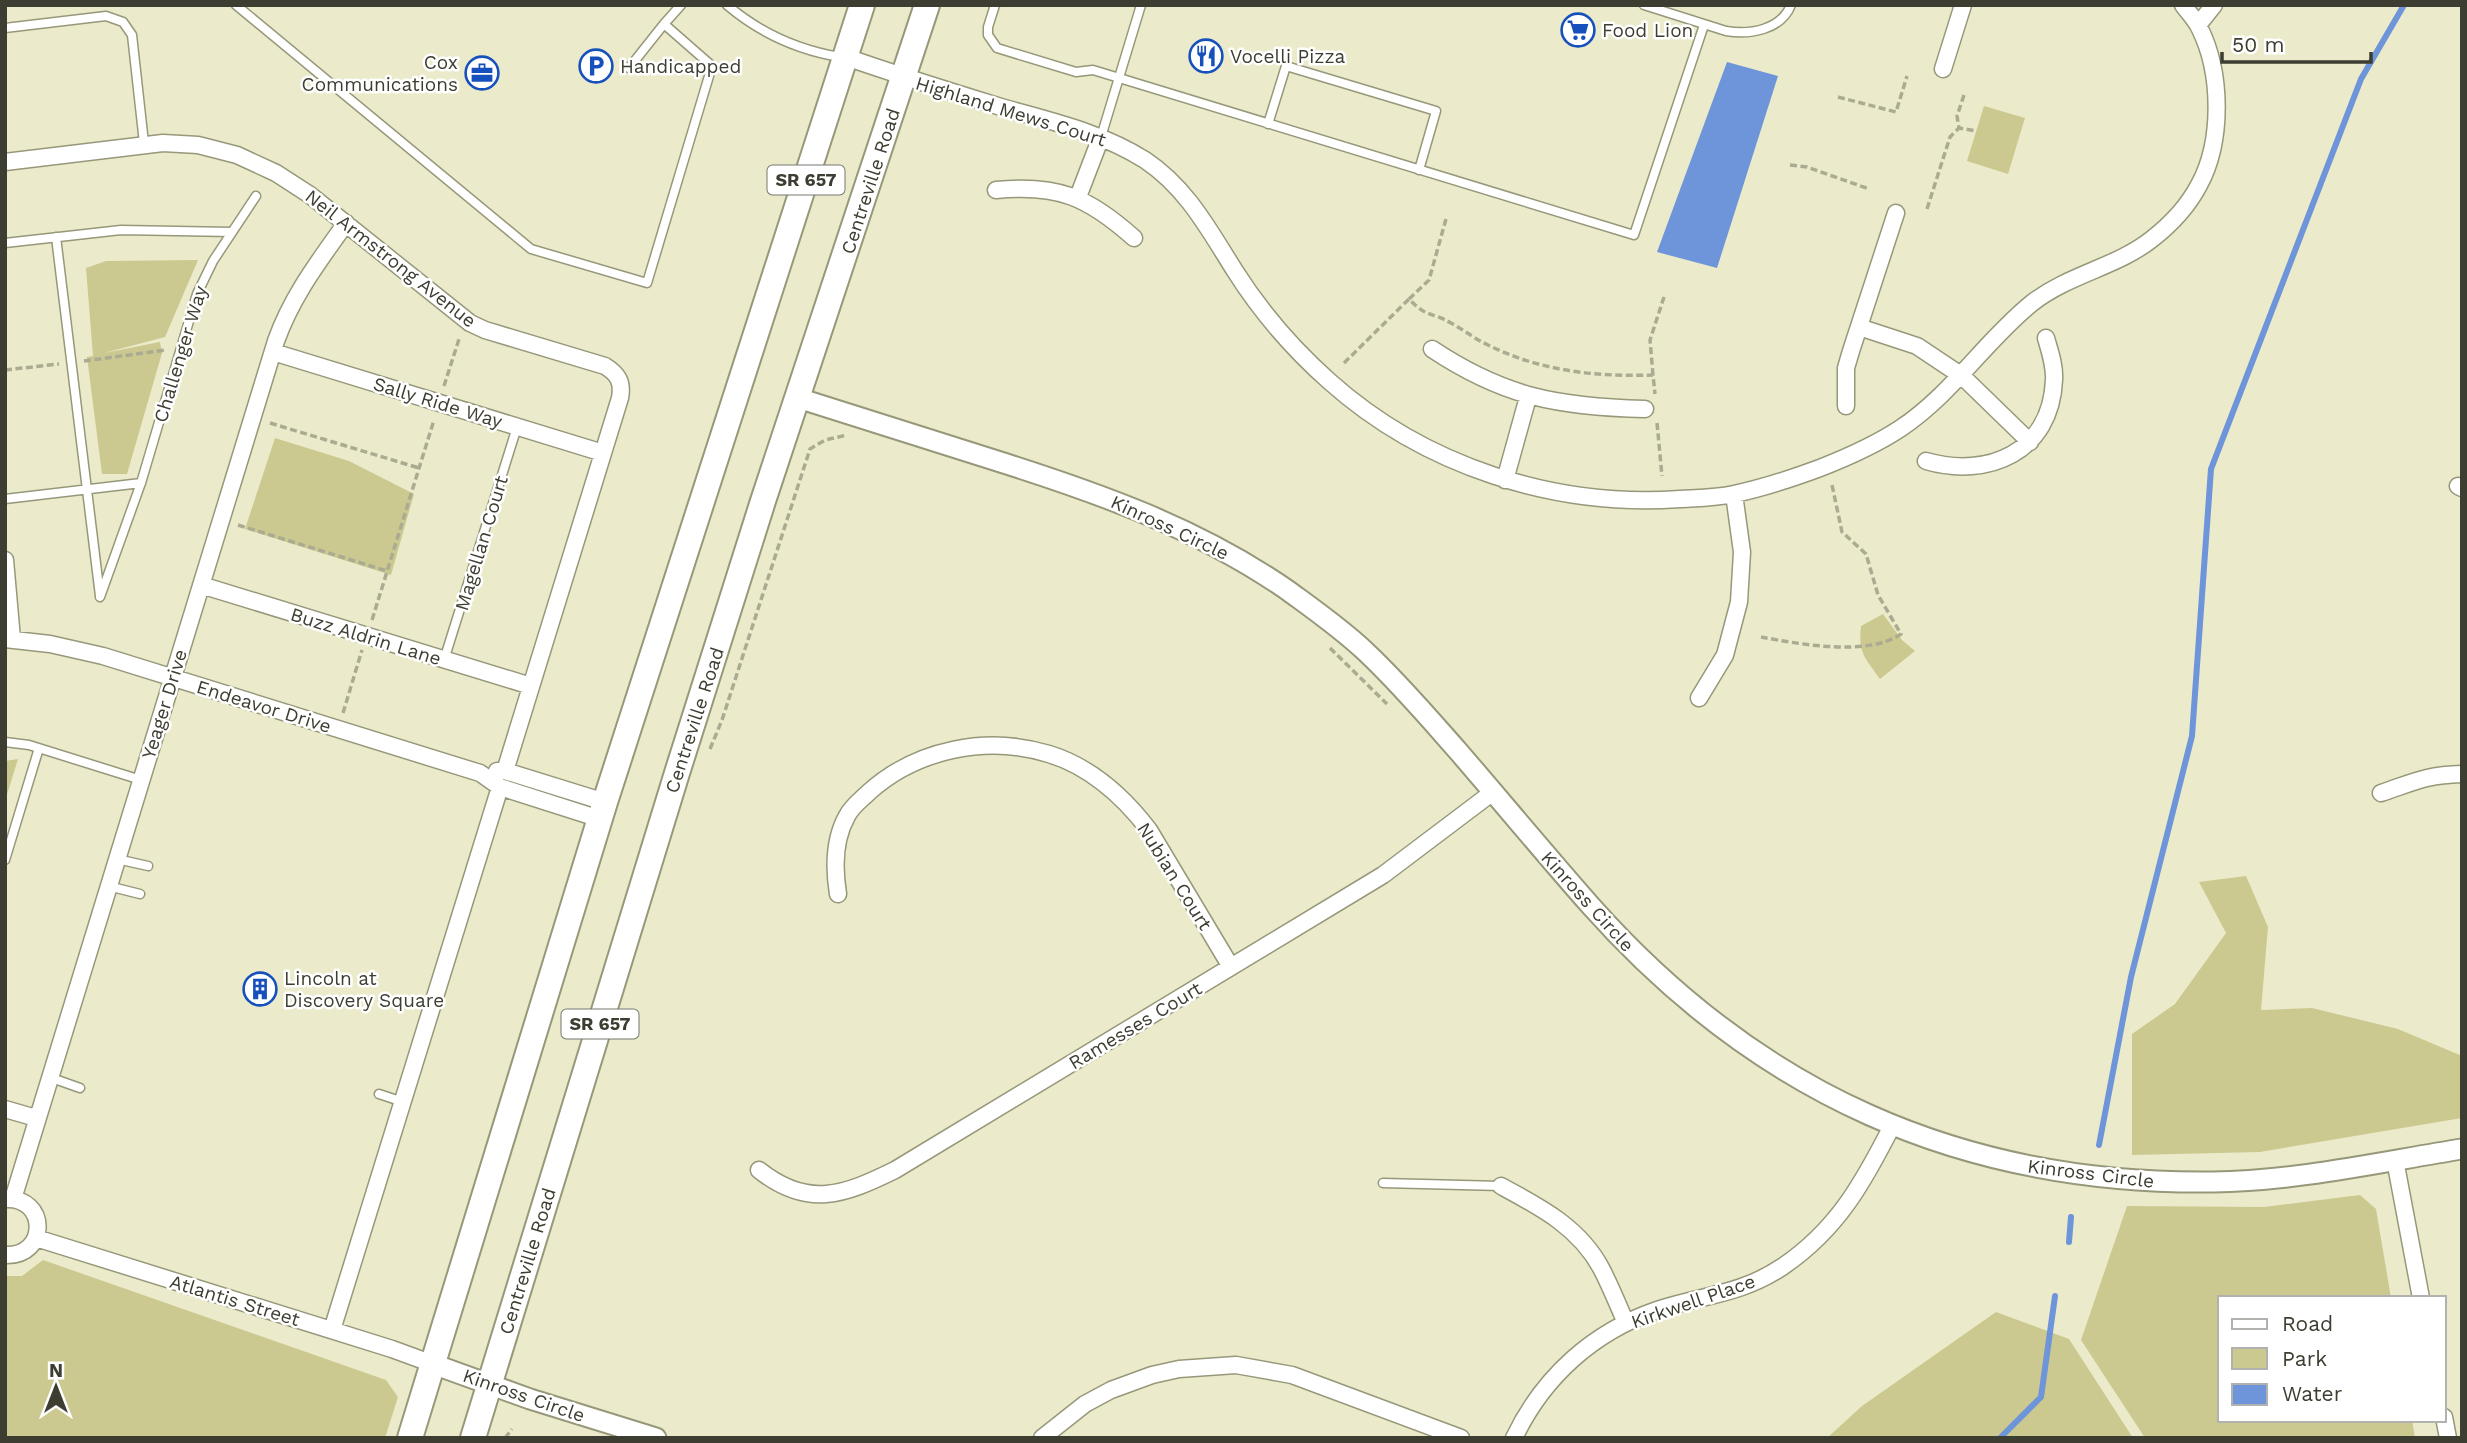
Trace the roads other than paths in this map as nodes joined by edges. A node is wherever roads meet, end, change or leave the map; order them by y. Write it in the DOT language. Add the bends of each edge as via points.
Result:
graph roads {
  1 [pos="236,5"];
  2 [pos="681,5"];
  3 [pos="862,5"];
  4 [pos="927,5"];
  5 [pos="995,5"];
  6 [pos="1141,5"];
  7 [pos="1644,5"];
  8 [pos="1791,5"];
  9 [pos="1963,5"];
  10 [pos="2183,5"];
  11 [pos="2214,5"];
  12 [pos="730,7"];
  13 [pos="664,24"];
  14 [pos="1704,24"];
  15 [pos="2198,24"];
  16 [pos="5,28"];
  17 [pos="846,57"];
  18 [pos="629,68"];
  19 [pos="1943,69"];
  20 [pos="904,78"];
  21 [pos="1119,79"];
  22 [pos="1268,124"];
  23 [pos="1101,137"];
  24 [pos="144,143"];
  25 [pos="5,162"];
  26 [pos="1419,170"];
  27 [pos="996,190"];
  28 [pos="256,197"];
  29 [pos="1078,197"];
  30 [pos="1896,213"];
  31 [pos="346,223"];
  32 [pos="232,232"];
  33 [pos="55,237"];
  34 [pos="1134,238"];
  35 [pos="5,243"];
  36 [pos="1858,327"];
  37 [pos="2046,338"];
  38 [pos="1432,349"];
  39 [pos="273,352"];
  40 [pos="1962,376"];
  41 [pos="1528,397"];
  42 [pos="798,398"];
  43 [pos="1846,406"];
  44 [pos="1652,407"];
  45 [pos="517,427"];
  46 [pos="2030,442"];
  47 [pos="603,453"];
  48 [pos="1926,461"];
  49 [pos="1505,480"];
  50 [pos="141,483"];
  51 [pos="86,489"];
  52 [pos="1734,494"];
  53 [pos="5,499"];
  54 [pos="5,560"];
  55 [pos="201,585"];
  56 [pos="8,639"];
  57 [pos="444,660"];
  58 [pos="172,677"];
  59 [pos="531,686"];
  60 [pos="1699,698"];
  61 [pos="5,742"];
  62 [pos="40,748"];
  63 [pos="505,771"];
  64 [pos="480,773"];
  65 [pos="2462,774"];
  66 [pos="141,780"];
  67 [pos="500,787"];
  68 [pos="1493,792"];
  69 [pos="2381,793"];
  70 [pos="603,810"];
  71 [pos="116,859"];
  72 [pos="5,860"];
  73 [pos="148,866"];
  74 [pos="108,886"];
  75 [pos="139,894"];
  76 [pos="838,894"];
  77 [pos="1231,967"];
  78 [pos="49,1077"];
  79 [pos="80,1088"];
  80 [pos="379,1094"];
  81 [pos="403,1102"];
  82 [pos="5,1108"];
  83 [pos="36,1118"];
  84 [pos="1892,1126"];
  85 [pos="2462,1149"];
  86 [pos="2395,1160"];
  87 [pos="759,1170"];
  88 [pos="1383,1183"];
  89 [pos="1501,1186"];
  90 [pos="9,1199"];
  91 [pos="36,1238"];
  92 [pos="5,1255"];
  93 [pos="2421,1296"];
  94 [pos="1626,1323"];
  95 [pos="332,1330"];
  96 [pos="433,1364"];
  97 [pos="489,1384"];
  98 [pos="652,1437"];
  99 [pos="410,1438"];
  100 [pos="473,1438"];
  101 [pos="1042,1438"];
  102 [pos="1461,1438"];
  103 [pos="1514,1438"];
  1 -- 13 [label="lane" via="531,249 647,283 712,66"];
  2 -- 13 [label="lane"];
  3 -- 17 [label="main road, SR 657"];
  4 -- 20 [label="main road, Centreville Road / SR 657"];
  5 -- 21 [label="lane" via="988,35 997,48 1076,72 1093,70"];
  6 -- 21 [label="lane"];
  7 -- 14 [label="lane"];
  8 -- 14 [label="lane" via="1769,28 1752,33 1726,32"];
  9 -- 19 [label="street"];
  10 -- 15 [label="street, Highland Mews Court"];
  11 -- 15 [label="street"];
  12 -- 17 [label="lane" via="772,36 815,53"];
  13 -- 18 [label="lane"];
  14 -- 26 [label="lane" via="1634,235"];
  15 -- 40 [label="street, Highland Mews Court" via="2211,68 2216,119 2208,165 2198,187 2149,242 2033,303"];
  16 -- 24 [label="lane" via="106,16 123,22 132,35"];
  17 -- 20 [label="street, Highland Mews Court"];
  17 -- 70 [label="main road, SR 657"];
  20 -- 23 [label="street, Highland Mews Court"];
  20 -- 42 [label="main road, Centreville Road / SR 657"];
  21 -- 22 [label="lane"];
  21 -- 23 [label="lane"];
  22 -- 26 [label="lane"];
  22 -- 26 [label="lane" via="1286,66 1436,111"];
  23 -- 29 [label="street"];
  23 -- 49 [label="street, Highland Mews Court" via="1147,162 1188,198 1262,309 1330,383 1410,439"];
  24 -- 25 [label="street, Neil Armstrong Avenue"];
  24 -- 31 [label="street, Neil Armstrong Avenue" via="198,145 248,159 285,178"];
  27 -- 29 [label="street" via="1038,189"];
  28 -- 32 [label="lane, Challenger Way"];
  29 -- 34 [label="street"];
  30 -- 36 [label="street"];
  31 -- 39 [label="street, Yeager Drive" via="292,303"];
  31 -- 47 [label="street, Neil Armstrong Avenue" via="465,320 615,373 621,390"];
  32 -- 33 [label="lane" via="121,230"];
  32 -- 50 [label="lane, Challenger Way" via="201,284"];
  33 -- 35 [label="lane"];
  33 -- 51 [label="lane, Challenger Way"];
  36 -- 40 [label="street" via="1917,346"];
  36 -- 43 [label="street" via="1846,368"];
  37 -- 46 [label="street" via="2054,379 2051,402"];
  38 -- 41 [label="street" via="1481,378"];
  39 -- 45 [label="street, Sally Ride Way"];
  39 -- 55 [label="street, Yeager Drive"];
  40 -- 46 [label="street"];
  40 -- 52 [label="street, Highland Mews Court" via="1931,405 1882,439 1792,478"];
  41 -- 44 [label="street" via="1582,406"];
  41 -- 49 [label="street"];
  42 -- 68 [label="street, Kinross Circle" via="1075,485 1210,543 1291,593 1364,650"];
  42 -- 97 [label="main road, Centreville Road / SR 657"];
  45 -- 47 [label="street, Sally Ride Way"];
  45 -- 57 [label="lane, Magellan Court"];
  46 -- 48 [label="street" via="1994,463 1975,467"];
  47 -- 59 [label="street, Neil Armstrong Avenue"];
  49 -- 52 [label="street, Highland Mews Court" via="1602,499 1654,501"];
  50 -- 51 [label="lane"];
  50 -- 51 [label="lane, Challenger Way" via="100,597"];
  51 -- 53 [label="lane"];
  52 -- 60 [label="street" via="1742,552 1738,602 1725,655"];
  54 -- 56 [label="street"];
  55 -- 57 [label="street, Buzz Aldrin Lane"];
  55 -- 58 [label="street, Yeager Drive"];
  56 -- 58 [label="street, Endeavor Drive" via="86,651"];
  57 -- 59 [label="street, Buzz Aldrin Lane"];
  58 -- 64 [label="street, Endeavor Drive"];
  58 -- 66 [label="street, Yeager Drive"];
  59 -- 63 [label="street, Neil Armstrong Avenue"];
  61 -- 62 [label="lane"];
  62 -- 66 [label="lane"];
  62 -- 72 [label="lane"];
  63 -- 64 [label="street, Endeavor Drive"];
  63 -- 70 [label="street, Endeavor Drive"];
  64 -- 67 [label="street, Endeavor Drive"];
  65 -- 69 [label="street" via="2436,774"];
  66 -- 71 [label="street, Yeager Drive"];
  67 -- 70 [label="street, Endeavor Drive"];
  67 -- 81 [label="street"];
  68 -- 77 [label="street, Ramesses Court" via="1383,875"];
  68 -- 84 [label="street, Kinross Circle" via="1624,943 1708,1019 1805,1084"];
  70 -- 96 [label="main road, SR 657"];
  71 -- 73 [label="lane"];
  71 -- 74 [label="street, Yeager Drive"];
  74 -- 75 [label="lane"];
  74 -- 78 [label="street, Yeager Drive"];
  76 -- 77 [label="street, Nubian Court" via="840,833 853,807 879,783 908,765 954,749 1026,748 1074,764 1133,809"];
  77 -- 87 [label="street, Ramesses Court" via="870,1182 816,1195 776,1184"];
  78 -- 79 [label="lane"];
  78 -- 83 [label="street, Yeager Drive"];
  80 -- 81 [label="lane"];
  81 -- 95 [label="street"];
  82 -- 83 [label="street"];
  83 -- 90 [label="street, Yeager Drive"];
  84 -- 86 [label="street, Kinross Circle" via="2028,1167 2136,1181 2276,1178"];
  84 -- 94 [label="street, Kirkwell Place" via="1857,1193 1835,1221 1790,1261 1750,1284"];
  85 -- 86 [label="street, Kinross Circle"];
  86 -- 93 [label="street"];
  88 -- 89 [label="lane"];
  89 -- 94 [label="street" via="1545,1210 1586,1245"];
  90 -- 91 [label="street" via="21,1201 34,1212"];
  91 -- 92 [label="street" via="21,1253"];
  91 -- 95 [label="street, Atlantis Street"];
  94 -- 103 [label="street, Kirkwell Place" via="1567,1363 1542,1390"];
  95 -- 96 [label="street, Atlantis Street"];
  96 -- 97 [label="street, Kinross Circle"];
  96 -- 99 [label="main road, SR 657"];
  97 -- 98 [label="street, Kinross Circle"];
  97 -- 100 [label="main road, Centreville Road / SR 657"];
  101 -- 102 [label="street" via="1111,1390 1179,1368 1237,1365 1293,1374"];
}
